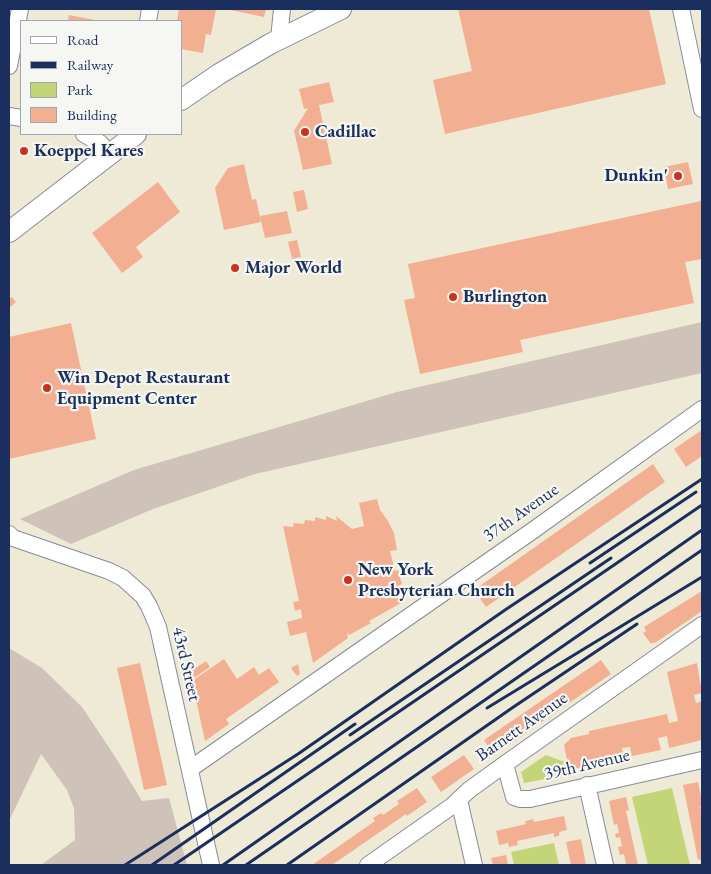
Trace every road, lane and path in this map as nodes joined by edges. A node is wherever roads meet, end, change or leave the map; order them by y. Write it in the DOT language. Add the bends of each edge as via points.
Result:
graph roads {
  1 [pos="20,9"];
  2 [pos="282,9"];
  3 [pos="341,9"];
  4 [pos="680,9"];
  5 [pos="279,39"];
  6 [pos="9,66"];
  7 [pos="182,99"];
  8 [pos="702,109"];
  9 [pos="86,135"];
  10 [pos="135,135"];
  11 [pos="109,154"];
  12 [pos="9,232"];
  13 [pos="702,409"];
  14 [pos="9,534"];
  15 [pos="702,625"];
  16 [pos="702,760"];
  17 [pos="505,764"];
  18 [pos="190,769"];
  19 [pos="587,785"];
  20 [pos="459,800"];
  21 [pos="211,865"];
  22 [pos="368,865"];
  23 [pos="474,865"];
  24 [pos="605,865"];
  1 -- 6 [label="street"];
  2 -- 5 [label="street"];
  3 -- 5 [label="main road"];
  4 -- 8 [label="street"];
  5 -- 7 [label="main road"];
  9 -- 11 [label="street" via="100,143"];
  10 -- 11 [label="main road"];
  11 -- 12 [label="main road"];
  13 -- 18 [label="street, 37th Avenue"];
  14 -- 18 [label="street, 43rd Street" via="109,571 131,584 142,596 158,627"];
  15 -- 17 [label="street, Barnett Avenue"];
  16 -- 19 [label="street, 39th Avenue"];
  17 -- 19 [label="street, 39th Avenue" via="514,797 520,799"];
  17 -- 20 [label="street, Barnett Avenue"];
  18 -- 21 [label="street, 43rd Street"];
  19 -- 24 [label="street"];
  20 -- 22 [label="street, Barnett Avenue"];
  20 -- 23 [label="street"];
}
